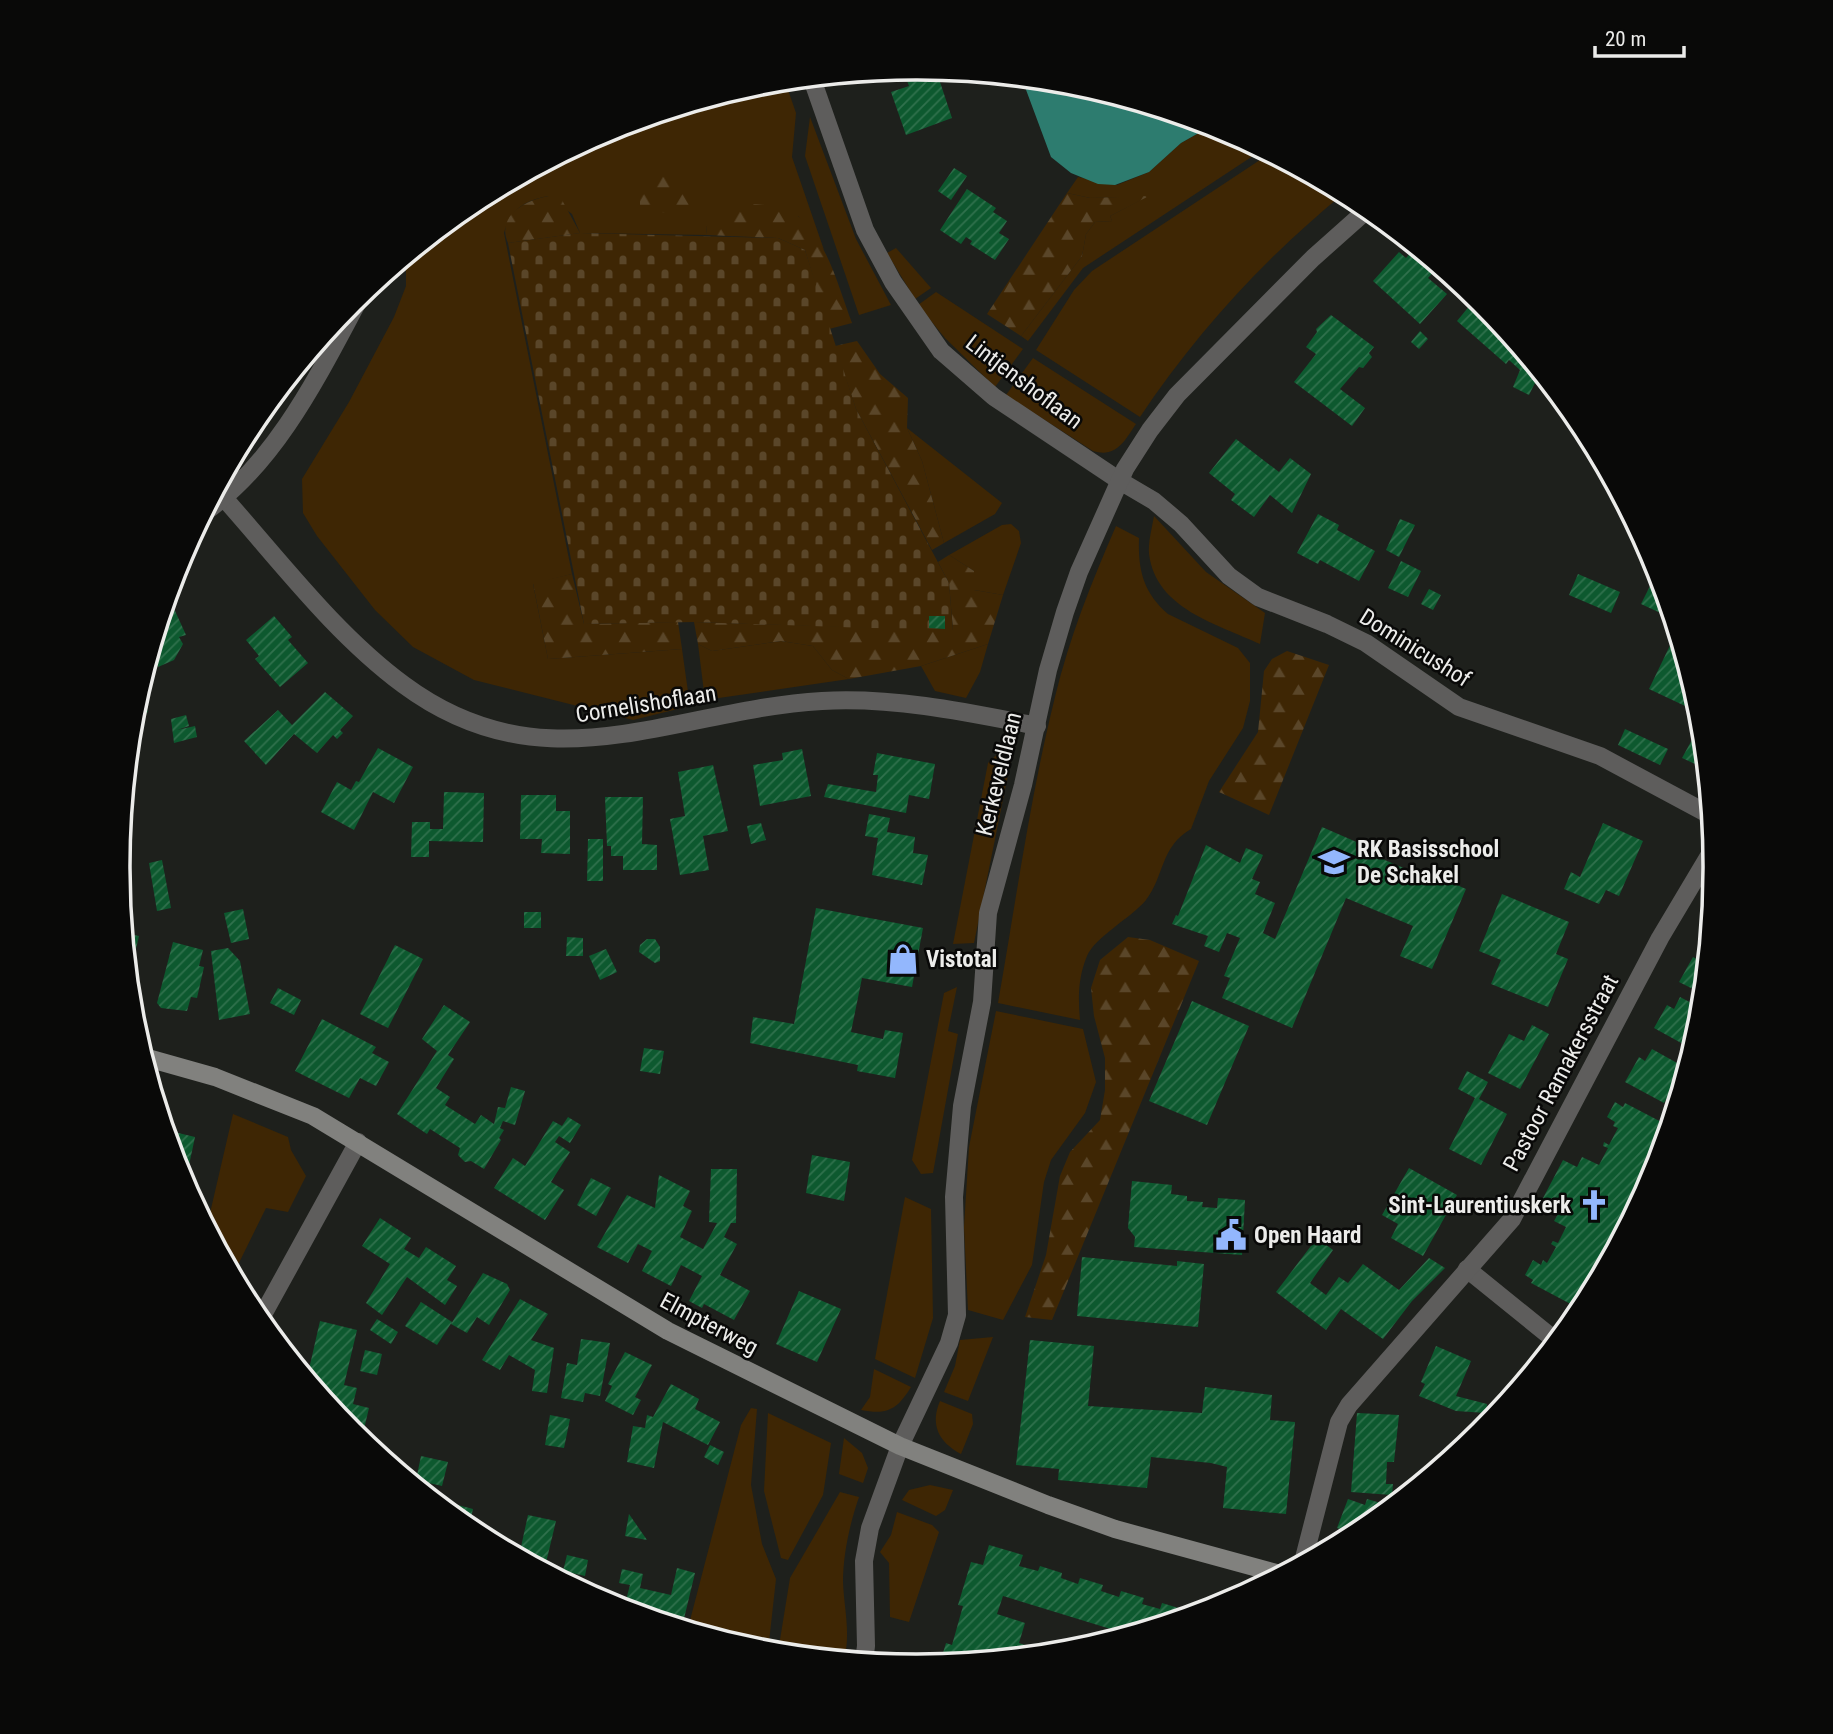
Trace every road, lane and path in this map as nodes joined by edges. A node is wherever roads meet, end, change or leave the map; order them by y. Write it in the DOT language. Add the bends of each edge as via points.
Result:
graph roads {
  1 [pos="815,87"];
  2 [pos="1359,217"];
  3 [pos="343,329"];
  4 [pos="1120,481"];
  5 [pos="224,498"];
  6 [pos="221,500"];
  7 [pos="1037,726"];
  8 [pos="1700,810"];
  9 [pos="1703,866"];
  10 [pos="154,1060"];
  11 [pos="358,1142"];
  12 [pos="1467,1269"];
  13 [pos="266,1309"];
  14 [pos="1548,1335"];
  15 [pos="900,1446"];
  16 [pos="1306,1550"];
  17 [pos="1267,1570"];
  18 [pos="865,1652"];
  1 -- 4 [label="street, Lintjenshoflaan" via="865,230 922,326 942,351 995,397"];
  2 -- 4 [label="street, Kerkeveldlaan" via="1177,395"];
  3 -- 5 [label="street" via="274,443"];
  4 -- 7 [label="street, Kerkeveldlaan" via="1065,612"];
  4 -- 8 [label="street, Dominicushof" via="1154,501 1229,576 1258,597 1366,643 1459,706 1600,756"];
  5 -- 6 [label="street"];
  5 -- 7 [label="street, Cornelishoflaan" via="359,648 405,686 453,714 498,731 579,741 821,701 884,701"];
  7 -- 15 [label="street, Kerkeveldlaan" via="988,913 982,1002 962,1106 954,1197 957,1315 949,1343"];
  9 -- 12 [label="street, Pastoor Ramakersstraat" via="1660,937 1512,1219"];
  10 -- 11 [label="street, Elmpterweg" via="266,1094"];
  11 -- 13 [label="street"];
  11 -- 15 [label="street, Elmpterweg" via="668,1331"];
  12 -- 14 [label="street"];
  12 -- 16 [label="street, Pastoor Ramakersstraat" via="1339,1422"];
  15 -- 17 [label="street, Elmpterweg" via="1115,1528"];
  15 -- 18 [label="street, Kerkeveldlaan" via="870,1528 864,1561"];
}
